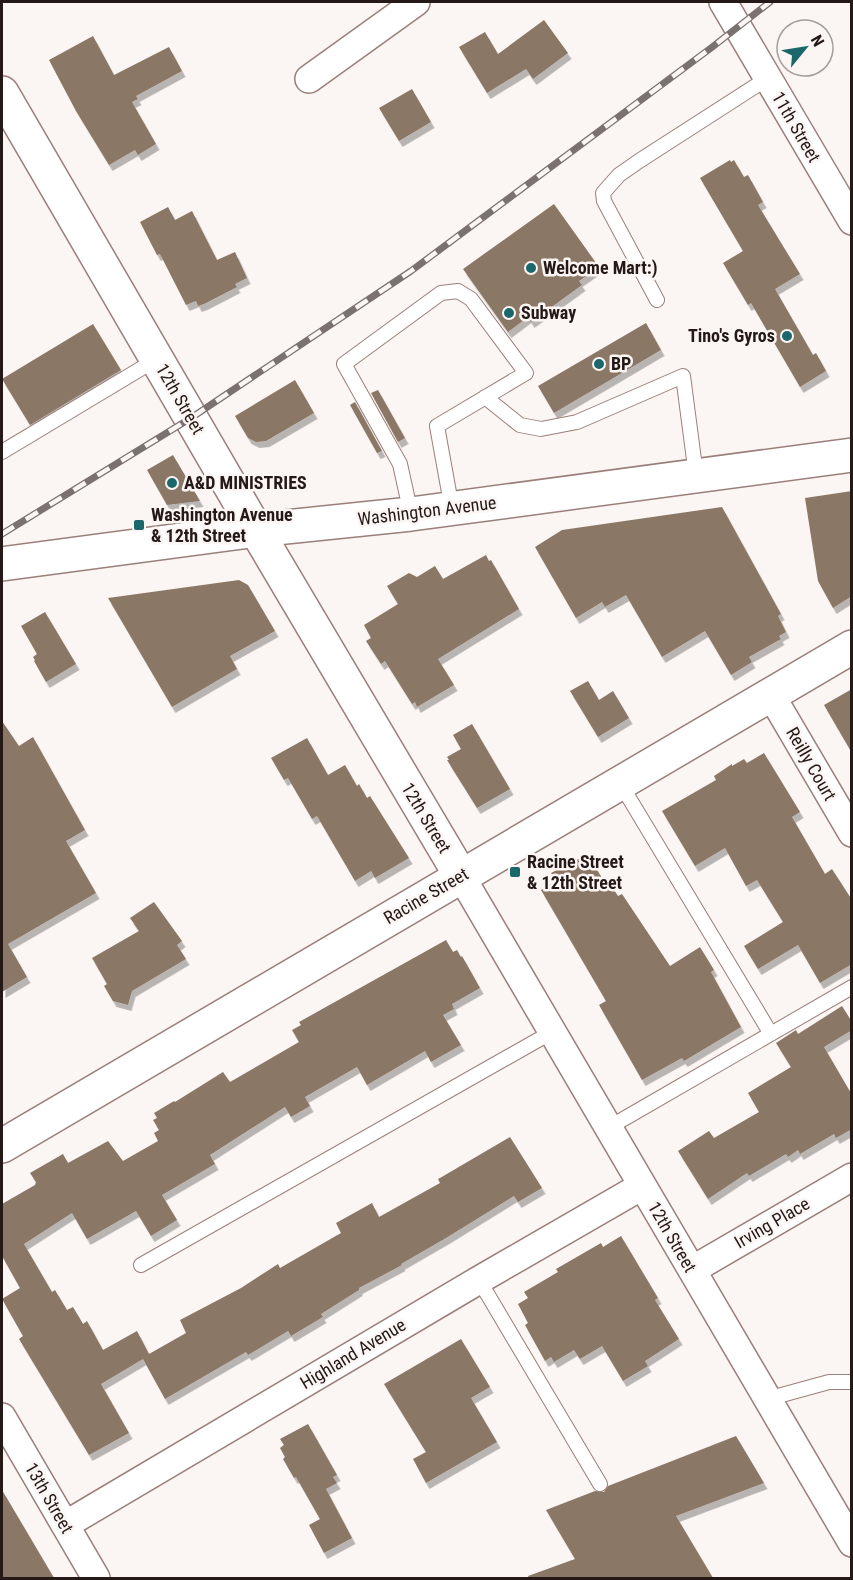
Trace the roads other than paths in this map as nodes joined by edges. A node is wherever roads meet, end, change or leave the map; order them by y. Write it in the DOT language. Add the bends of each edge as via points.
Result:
graph roads {
  1 [pos="416,2"];
  2 [pos="723,2"];
  3 [pos="768,78"];
  4 [pos="309,79"];
  5 [pos="2,93"];
  6 [pos="849,211"];
  7 [pos="657,300"];
  8 [pos="156,359"];
  9 [pos="486,397"];
  10 [pos="2,452"];
  11 [pos="852,455"];
  12 [pos="696,475"];
  13 [pos="452,508"];
  14 [pos="411,514"];
  15 [pos="256,530"];
  16 [pos="2,564"];
  17 [pos="852,647"];
  18 [pos="771,695"];
  19 [pos="620,783"];
  20 [pos="852,833"];
  21 [pos="461,876"];
  22 [pos="852,987"];
  23 [pos="552,1032"];
  24 [pos="771,1034"];
  25 [pos="608,1128"];
  26 [pos="2,1146"];
  27 [pos="852,1176"];
  28 [pos="642,1186"];
  29 [pos="141,1265"];
  30 [pos="692,1270"];
  31 [pos="478,1280"];
  32 [pos="852,1382"];
  33 [pos="767,1399"];
  34 [pos="2,1417"];
  35 [pos="600,1484"];
  36 [pos="65,1525"];
  37 [pos="848,1526"];
  38 [pos="96,1578"];
  1 -- 4 [label="street"];
  2 -- 3 [label="street, 11th Street"];
  3 -- 6 [label="street, 11th Street"];
  3 -- 7 [label="lane" via="626,170 603,193"];
  5 -- 8 [label="main road, 12th Street"];
  8 -- 10 [label="lane"];
  8 -- 15 [label="main road, 12th Street"];
  9 -- 12 [label="lane" via="520,425 541,429 577,422 683,376"];
  9 -- 13 [label="lane" via="437,426"];
  9 -- 14 [label="lane" via="525,374 471,299 458,291 441,293 344,364 400,464"];
  11 -- 12 [label="main road, Washington Avenue"];
  12 -- 13 [label="main road, Washington Avenue"];
  13 -- 14 [label="main road, Washington Avenue"];
  14 -- 15 [label="main road, Washington Avenue"];
  15 -- 16 [label="main road, Washington Avenue"];
  15 -- 21 [label="main road, 12th Street"];
  17 -- 18 [label="main road, Racine Street"];
  18 -- 19 [label="main road, Racine Street"];
  18 -- 20 [label="street, Reilly Court"];
  19 -- 21 [label="main road, Racine Street"];
  19 -- 24 [label="lane"];
  21 -- 23 [label="street, 12th Street"];
  21 -- 26 [label="main road, Racine Street"];
  22 -- 24 [label="lane"];
  23 -- 25 [label="street, 12th Street"];
  23 -- 29 [label="lane"];
  24 -- 25 [label="lane"];
  25 -- 28 [label="street, 12th Street"];
  27 -- 30 [label="street, Irving Place"];
  28 -- 30 [label="street, 12th Street"];
  28 -- 31 [label="street, Highland Avenue"];
  30 -- 33 [label="street, 12th Street"];
  31 -- 35 [label="lane"];
  31 -- 36 [label="street, Highland Avenue"];
  32 -- 33 [label="lane" via="829,1382"];
  33 -- 37 [label="street, 12th Street"];
  34 -- 36 [label="street, 13th Street"];
  36 -- 38 [label="street, 13th Street"];
}
